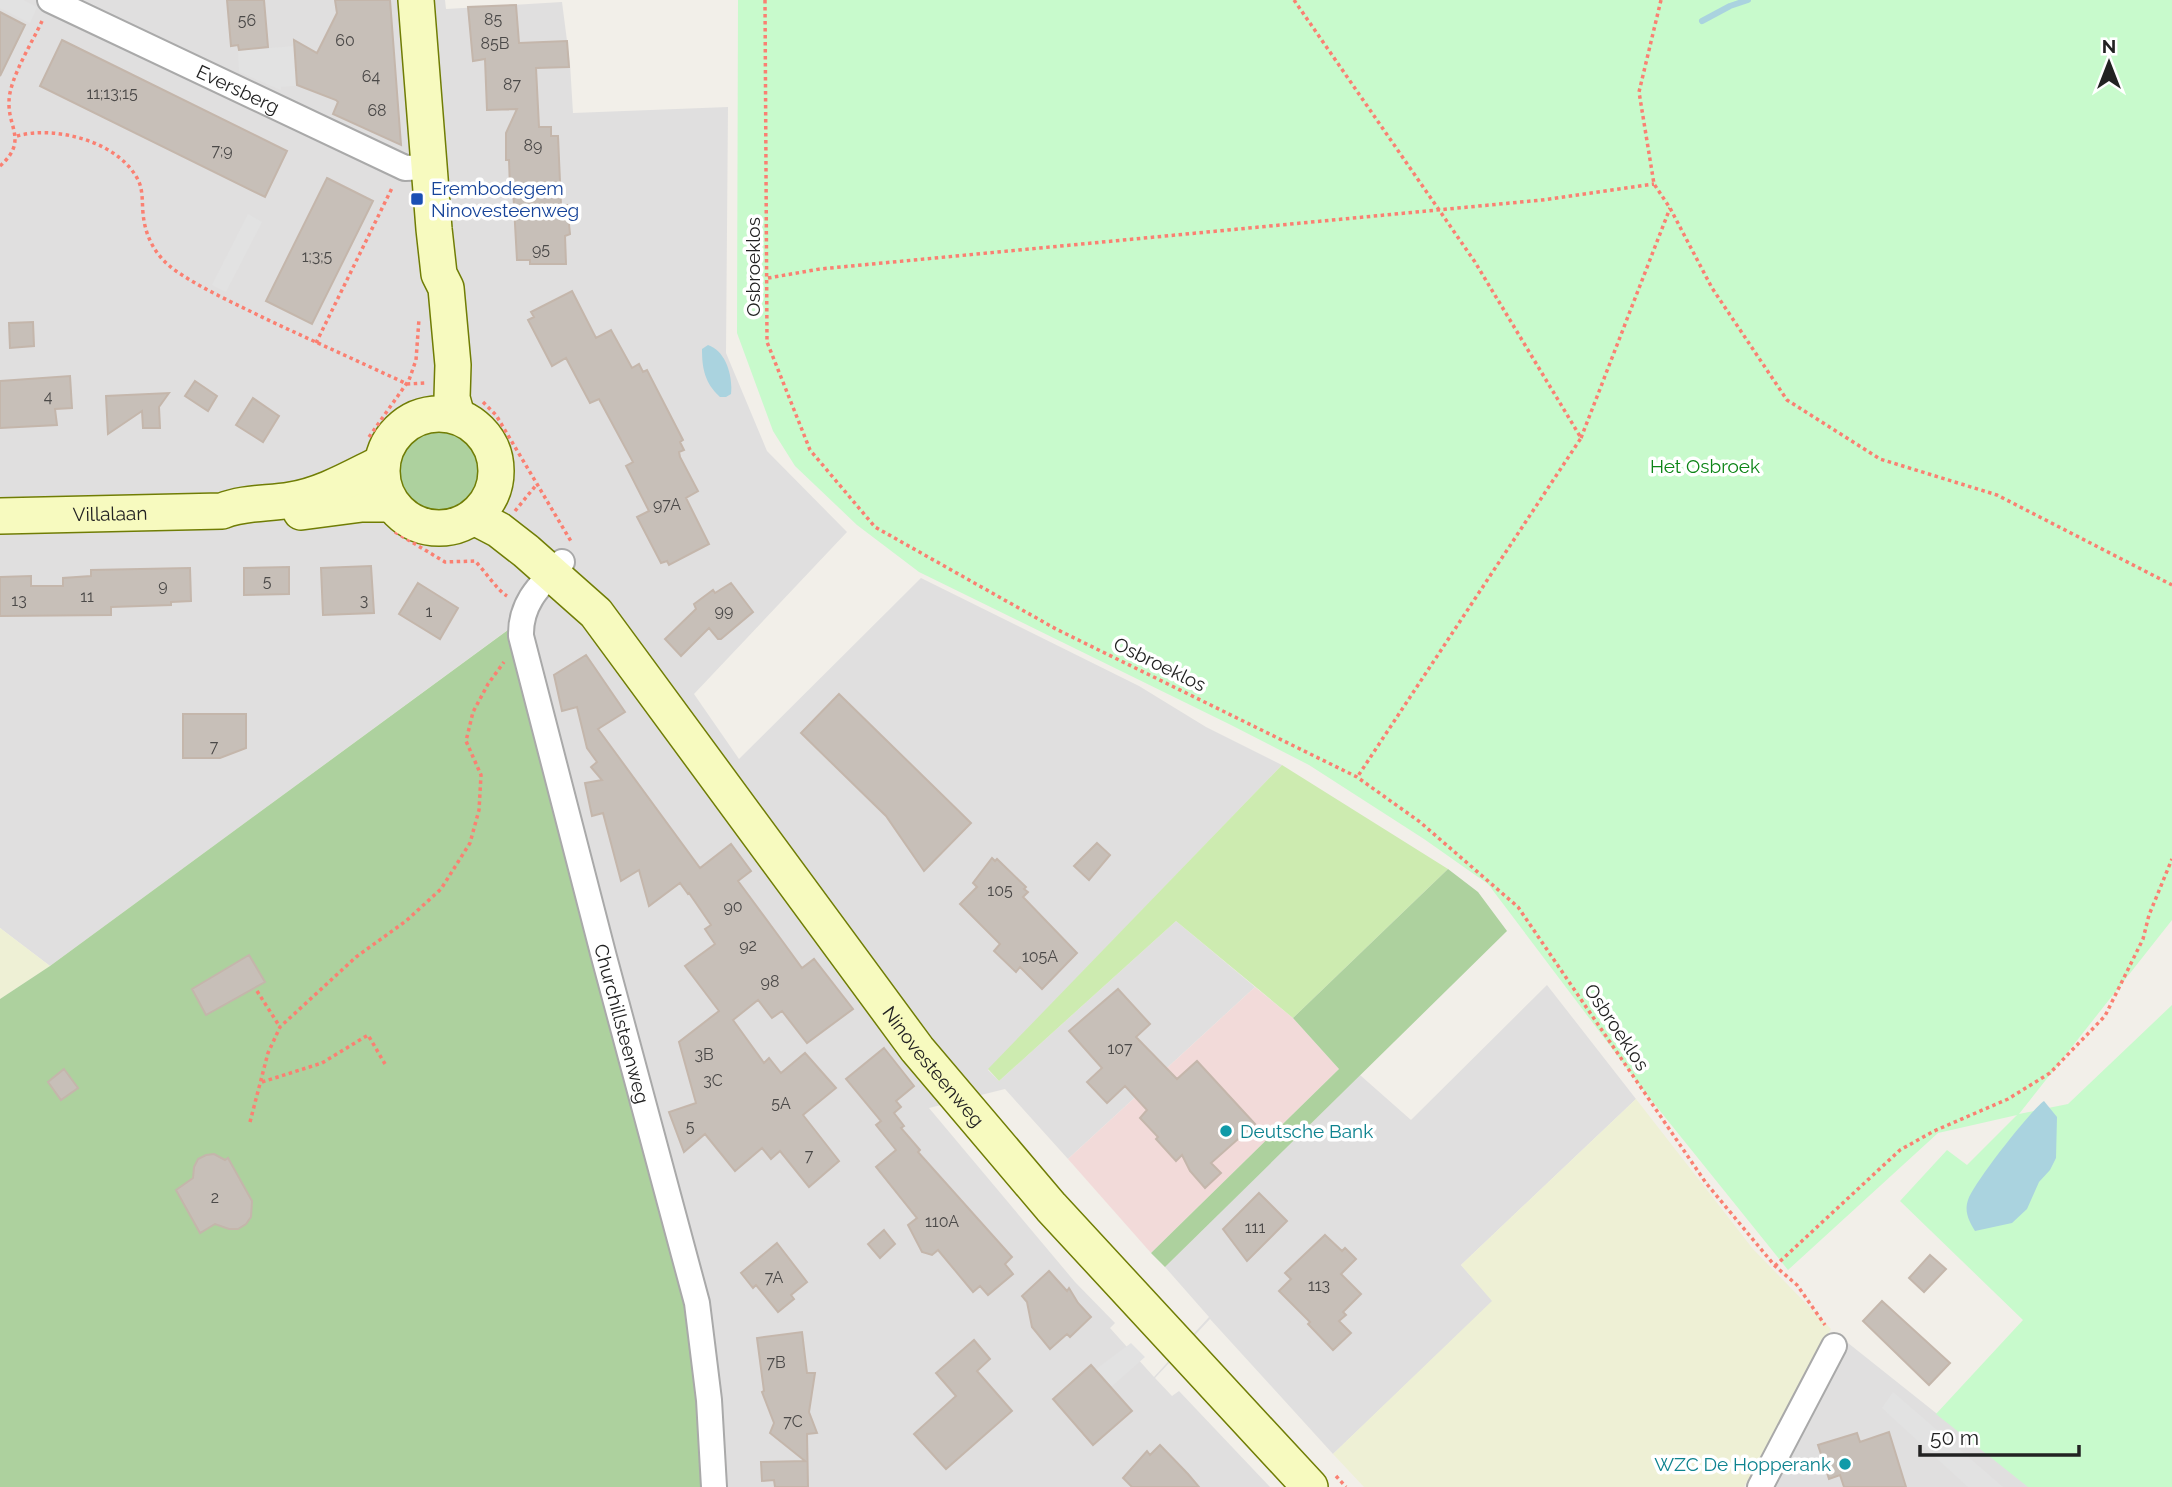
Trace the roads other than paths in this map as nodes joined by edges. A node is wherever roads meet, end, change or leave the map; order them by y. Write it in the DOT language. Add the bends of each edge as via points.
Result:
graph roads {
  1 [pos="51,0"];
  2 [pos="415,0"];
  3 [pos="416,167"];
  4 [pos="453,410"];
  5 [pos="374,453"];
  6 [pos="391,504"];
  7 [pos="484,505"];
  8 [pos="294,507"];
  9 [pos="0,516"];
  10 [pos="563,561"];
  11 [pos="1834,1346"];
  12 [pos="1319,1477"];
  13 [pos="714,1487"];
  14 [pos="1760,1487"];
  1 -- 3 [label="street, Eversberg"];
  2 -- 3 [label="main road"];
  3 -- 4 [label="main road" via="446,288"];
  4 -- 5 [label="main road" via="408,422 387,447"];
  4 -- 7 [label="main road" via="481,432 495,455 497,474"];
  5 -- 6 [label="main road"];
  5 -- 8 [label="main road, Villalaan" via="345,481"];
  6 -- 7 [label="main road" via="421,526 439,529 457,526"];
  6 -- 8 [label="main road, Villalaan"];
  7 -- 10 [label="main road, Ninovesteenweg" via="499,530"];
  8 -- 9 [label="main road, Villalaan" via="237,516 222,511"];
  10 -- 12 [label="main road, Ninovesteenweg" via="917,1049 1051,1208"];
  10 -- 13 [label="street, Churchillsteenweg" via="532,593 520,621 521,636 697,1303"];
  11 -- 14 [label="street"];
}
